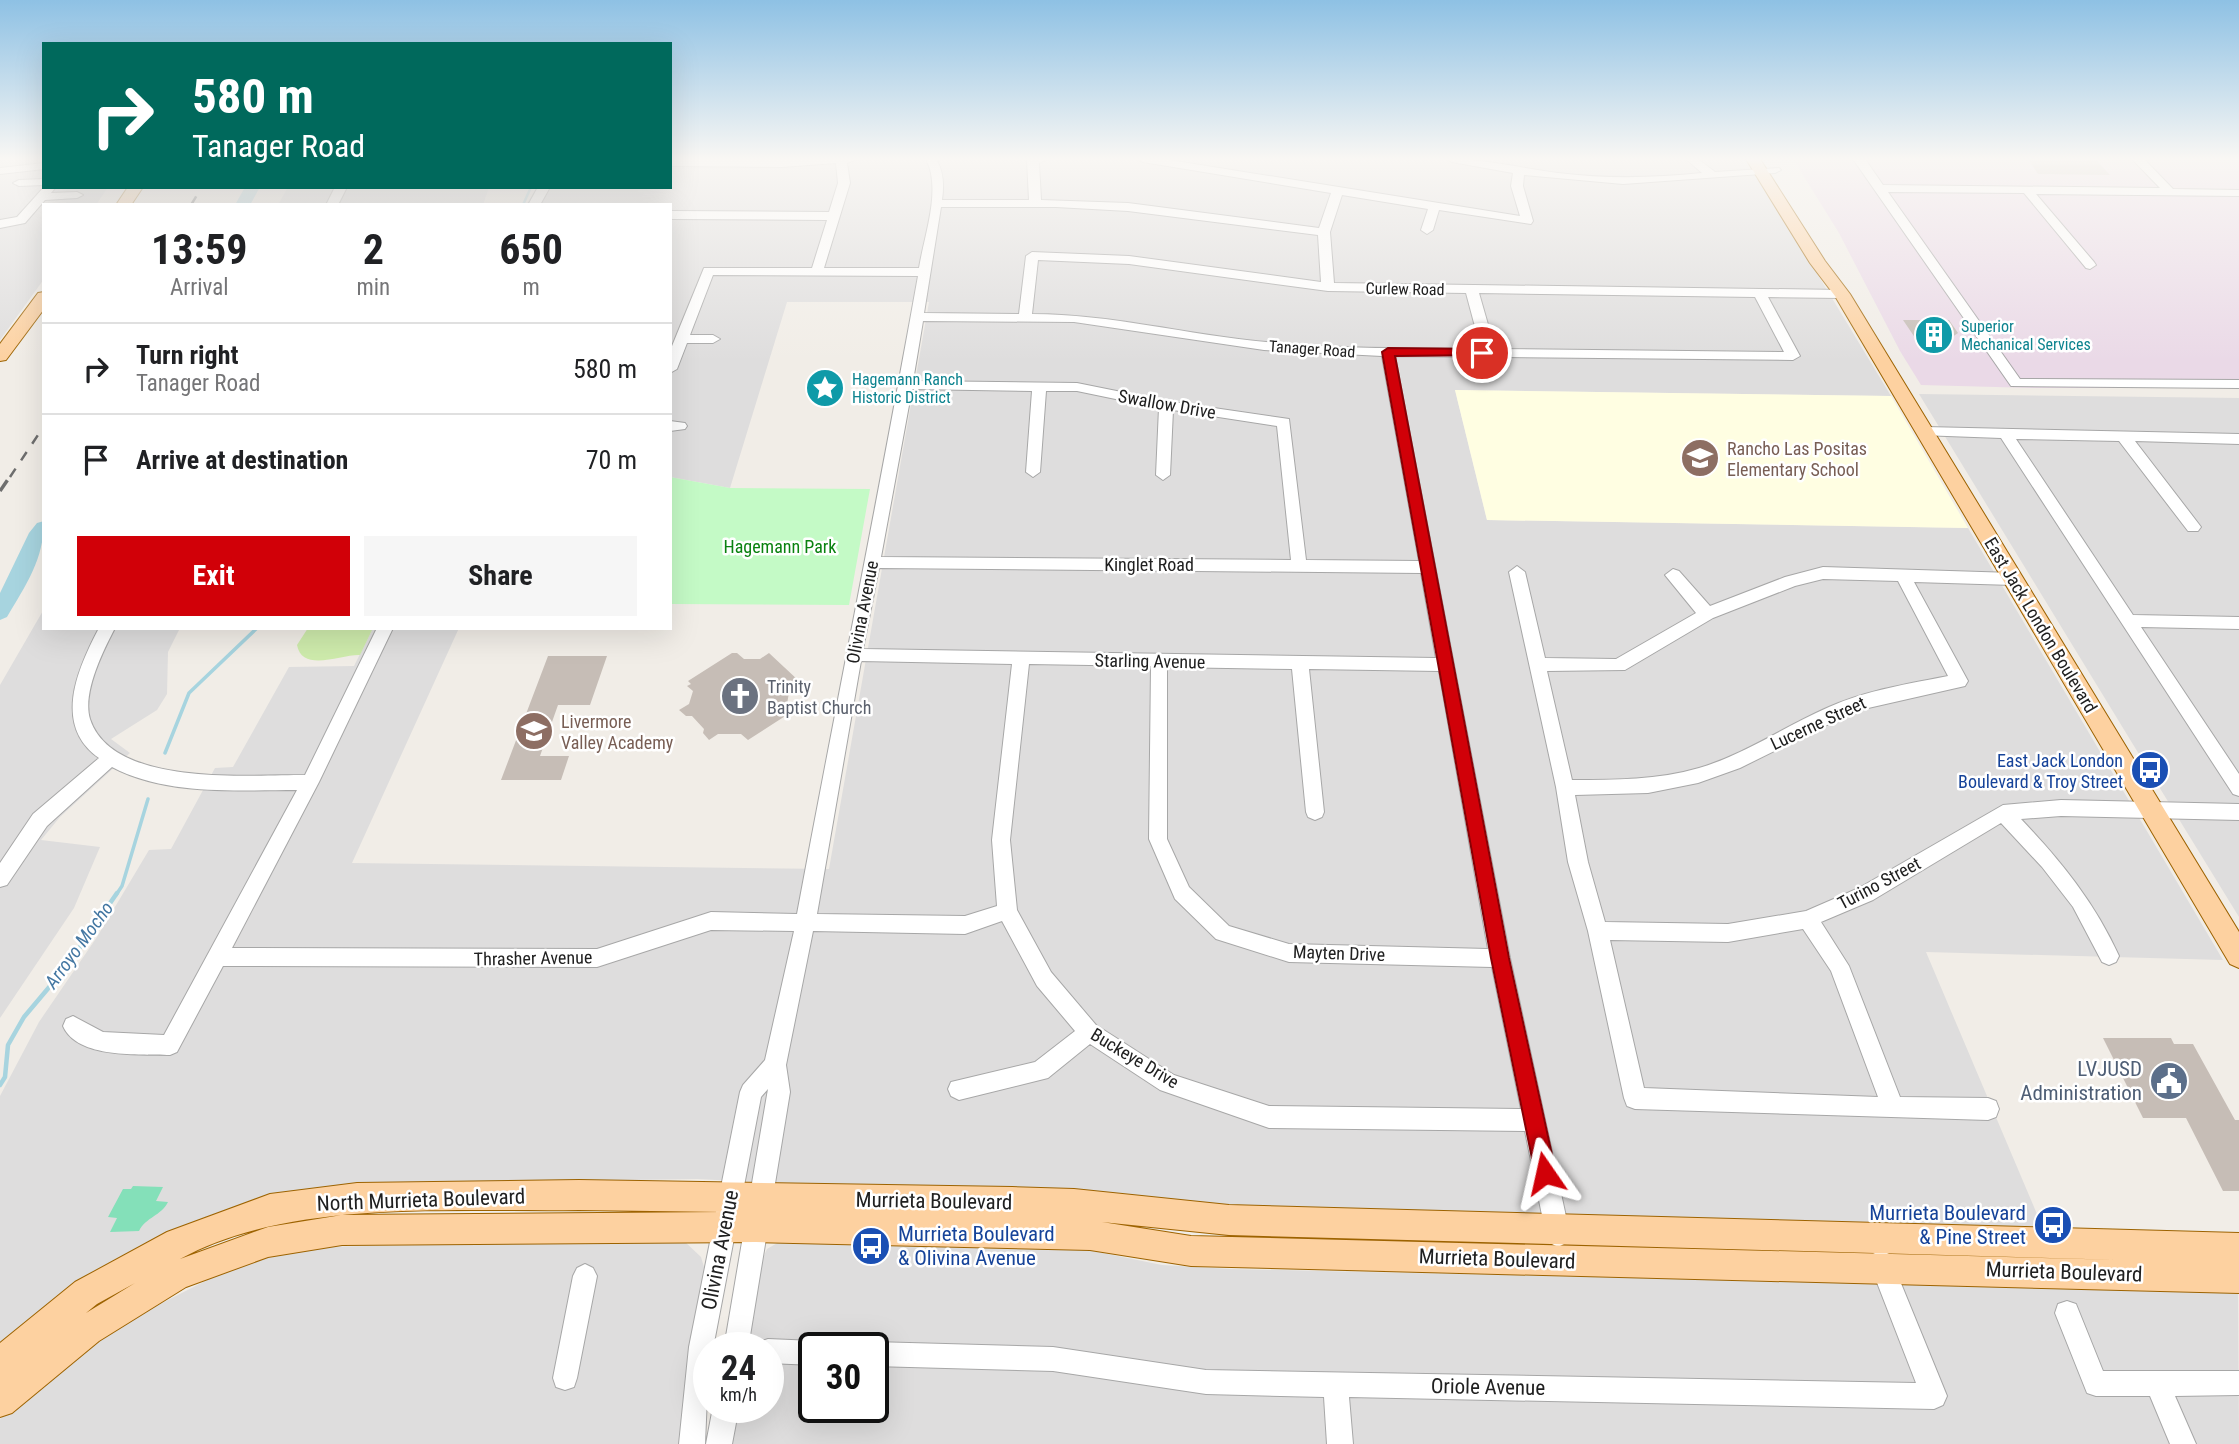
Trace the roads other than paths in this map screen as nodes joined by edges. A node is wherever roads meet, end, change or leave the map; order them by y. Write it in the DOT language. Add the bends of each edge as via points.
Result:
graph roads {
  1 [pos="830,226"];
  2 [pos="932,226"];
  3 [pos="1251,226"];
  4 [pos="1326,226"];
  5 [pos="1428,226"];
  6 [pos="1806,226"];
  7 [pos="1905,226"];
  8 [pos="2057,226"];
  9 [pos="1427,230"];
  10 [pos="1324,232"];
  11 [pos="2090,265"];
  12 [pos="817,271"];
  13 [pos="924,272"];
  14 [pos="1328,287"];
  15 [pos="1472,290"];
  16 [pos="1759,292"];
  17 [pos="1842,294"];
  18 [pos="42,299"];
  19 [pos="42,315"];
  20 [pos="917,317"];
  21 [pos="1025,318"];
  22 [pos="683,339"];
  23 [pos="713,339"];
  24 [pos="1388,352"];
  25 [pos="1489,353"];
  26 [pos="0,356"];
  27 [pos="672,364"];
  28 [pos="0,371"];
  29 [pos="2239,384"];
  30 [pos="906,385"];
  31 [pos="1039,386"];
  32 [pos="1166,405"];
  33 [pos="1925,432"];
  34 [pos="2006,435"];
  35 [pos="2124,436"];
  36 [pos="2239,439"];
  37 [pos="1034,472"];
  38 [pos="1163,475"];
  39 [pos="2193,527"];
  40 [pos="871,562"];
  41 [pos="1298,565"];
  42 [pos="1428,567"];
  43 [pos="1517,572"];
  44 [pos="1674,575"];
  45 [pos="1904,577"];
  46 [pos="2013,579"];
  47 [pos="1707,614"];
  48 [pos="2128,621"];
  49 [pos="2239,623"];
  50 [pos="106,630"];
  51 [pos="384,630"];
  52 [pos="854,655"];
  53 [pos="1021,657"];
  54 [pos="1159,661"];
  55 [pos="1300,663"];
  56 [pos="1538,664"];
  57 [pos="1446,665"];
  58 [pos="111,758"];
  59 [pos="310,782"];
  60 [pos="1565,787"];
  61 [pos="2239,789"];
  62 [pos="2152,810"];
  63 [pos="1315,812"];
  64 [pos="2239,812"];
  65 [pos="2003,813"];
  66 [pos="0,879"];
  67 [pos="1007,911"];
  68 [pos="1808,919"];
  69 [pos="805,924"];
  70 [pos="1598,931"];
  71 [pos="2109,956"];
  72 [pos="2239,956"];
  73 [pos="219,957"];
  74 [pos="1500,958"];
  75 [pos="73,1026"];
  76 [pos="1089,1032"];
  77 [pos="775,1065"];
  78 [pos="958,1089"];
  79 [pos="1893,1108"];
  80 [pos="1987,1109"];
  81 [pos="1535,1120"];
  82 [pos="726,1213"];
  83 [pos="759,1213"];
  84 [pos="1556,1227"];
  85 [pos="1872,1237"];
  86 [pos="2239,1248"];
  87 [pos="1564,1261"];
  88 [pos="1884,1268"];
  89 [pos="585,1276"];
  90 [pos="2239,1278"];
  91 [pos="2067,1314"];
  92 [pos="739,1332"];
  93 [pos="889,1354"];
  94 [pos="0,1364"];
  95 [pos="565,1378"];
  96 [pos="1336,1383"];
  97 [pos="2239,1383"];
  98 [pos="2157,1384"];
  99 [pos="0,1401"];
  100 [pos="723,1423"];
  101 [pos="692,1444"];
  102 [pos="719,1444"];
  103 [pos="1340,1444"];
  104 [pos="2183,1444"];
  1 -- 12 [label="street"];
  2 -- 13 [label="street, Olivina Avenue"];
  3 -- 10 [label="street"];
  4 -- 10 [label="street"];
  5 -- 9 [label="street"];
  6 -- 17 [label="main road, East Jack London Boulevard" via="1829,261"];
  7 -- 29 [label="street" via="2015,383"];
  8 -- 11 [label="street"];
  10 -- 14 [label="street"];
  12 -- 13 [label="street"];
  12 -- 22 [label="street" via="708,271"];
  13 -- 20 [label="street, Olivina Avenue"];
  14 -- 15 [label="street, Curlew Road"];
  14 -- 21 [label="street, Curlew Road" via="1129,260 1032,256"];
  15 -- 16 [label="street, Curlew Road"];
  15 -- 25 [label="street"];
  16 -- 17 [label="street, Curlew Road"];
  16 -- 25 [label="street, Tanager Road" via="1793,356"];
  17 -- 33 [label="main road, East Jack London Boulevard"];
  18 -- 26 [label="main road"];
  19 -- 28 [label="main road"];
  20 -- 21 [label="street, Tanager Road"];
  20 -- 30 [label="street, Olivina Avenue"];
  21 -- 24 [label="street, Tanager Road" via="1074,317 1277,347"];
  22 -- 23 [label="street"];
  22 -- 27 [label="street"];
  24 -- 25 [label="street, Tanager Road"];
  24 -- 42 [label="street"];
  30 -- 31 [label="street, Swallow Drive"];
  30 -- 40 [label="street, Olivina Avenue"];
  31 -- 32 [label="street, Swallow Drive" via="1077,387"];
  31 -- 37 [label="street"];
  32 -- 38 [label="street"];
  32 -- 41 [label="street, Swallow Drive" via="1284,422"];
  33 -- 34 [label="street"];
  33 -- 46 [label="main road, East Jack London Boulevard"];
  34 -- 35 [label="street"];
  34 -- 48 [label="street"];
  35 -- 36 [label="street"];
  35 -- 39 [label="street"];
  40 -- 41 [label="street, Kinglet Road"];
  40 -- 52 [label="street, Olivina Avenue"];
  41 -- 42 [label="street, Kinglet Road"];
  42 -- 57 [label="street"];
  43 -- 56 [label="street"];
  44 -- 47 [label="street"];
  45 -- 46 [label="street"];
  45 -- 47 [label="street" via="1823,573"];
  45 -- 60 [label="street, Lucerne Street" via="1959,681 1880,695 1699,776 1643,788"];
  46 -- 62 [label="main road, East Jack London Boulevard"];
  47 -- 56 [label="street" via="1619,665"];
  48 -- 49 [label="street"];
  48 -- 61 [label="street"];
  50 -- 58 [label="street" via="83,678 80,702 82,722 92,742"];
  51 -- 59 [label="street"];
  52 -- 53 [label="street, Starling Avenue"];
  52 -- 69 [label="street, Olivina Avenue"];
  53 -- 54 [label="street, Starling Avenue"];
  53 -- 67 [label="street, Buckeye Drive" via="1001,840"];
  54 -- 55 [label="street, Starling Avenue"];
  54 -- 74 [label="street, Mayten Drive" via="1158,839 1182,893 1223,933 1289,953"];
  55 -- 57 [label="street, Starling Avenue"];
  55 -- 63 [label="street"];
  56 -- 60 [label="street"];
  57 -- 74 [label="street"];
  58 -- 59 [label="street" via="146,775"];
  58 -- 66 [label="street" via="40,820"];
  59 -- 73 [label="street"];
  60 -- 70 [label="street" via="1578,862"];
  62 -- 64 [label="street, Turino Street"];
  62 -- 65 [label="street, Turino Street" via="2061,808"];
  62 -- 72 [label="main road, East Jack London Boulevard"];
  65 -- 68 [label="street, Turino Street" via="1866,894"];
  65 -- 71 [label="street" via="2080,901"];
  67 -- 69 [label="street, Thrasher Avenue" via="965,925"];
  67 -- 76 [label="street, Buckeye Drive" via="1044,979"];
  68 -- 70 [label="street, Turino Street" via="1728,933"];
  68 -- 79 [label="street" via="1839,966"];
  69 -- 73 [label="street, Thrasher Avenue" via="711,921 597,958"];
  69 -- 77 [label="street, Olivina Avenue"];
  70 -- 79 [label="street" via="1634,1098"];
  73 -- 75 [label="street" via="170,1045 100,1042"];
  74 -- 81 [label="street"];
  76 -- 78 [label="street" via="1040,1070"];
  76 -- 81 [label="street, Buckeye Drive" via="1168,1083 1269,1117"];
  77 -- 82 [label="street, Olivina Avenue" via="751,1092"];
  77 -- 83 [label="street, Olivina Avenue" via="779,1092"];
  79 -- 80 [label="street"];
  81 -- 84 [label="street"];
  82 -- 83 [label="main road, North Murrieta Boulevard"];
  82 -- 94 [label="main road, North Murrieta Boulevard" via="579,1195 357,1198 271,1209 178,1243 86,1293"];
  82 -- 99 [label="main road, North Murrieta Boulevard" via="342,1230 268,1242 177,1275 88,1330"];
  82 -- 101 [label="street, Olivina Avenue" via="701,1347"];
  83 -- 84 [label="main road, Murrieta Boulevard" via="1074,1203 1229,1220"];
  83 -- 87 [label="main road, Murrieta Boulevard" via="1090,1235 1191,1251"];
  83 -- 92 [label="street, Olivina Avenue"];
  84 -- 85 [label="main road, Murrieta Boulevard"];
  84 -- 87 [label="street"];
  85 -- 86 [label="main road, Murrieta Boulevard"];
  85 -- 88 [label="street, Oriole Avenue"];
  87 -- 88 [label="main road, Murrieta Boulevard"];
  88 -- 90 [label="main road, Murrieta Boulevard"];
  88 -- 96 [label="street, Oriole Avenue" via="1934,1396"];
  89 -- 95 [label="street"];
  91 -- 98 [label="street" via="2096,1384"];
  93 -- 96 [label="street, Oriole Avenue" via="1053,1359 1206,1382"];
  96 -- 103 [label="street"];
  97 -- 98 [label="street"];
  98 -- 104 [label="street"];
  100 -- 102 [label="street"];
}
